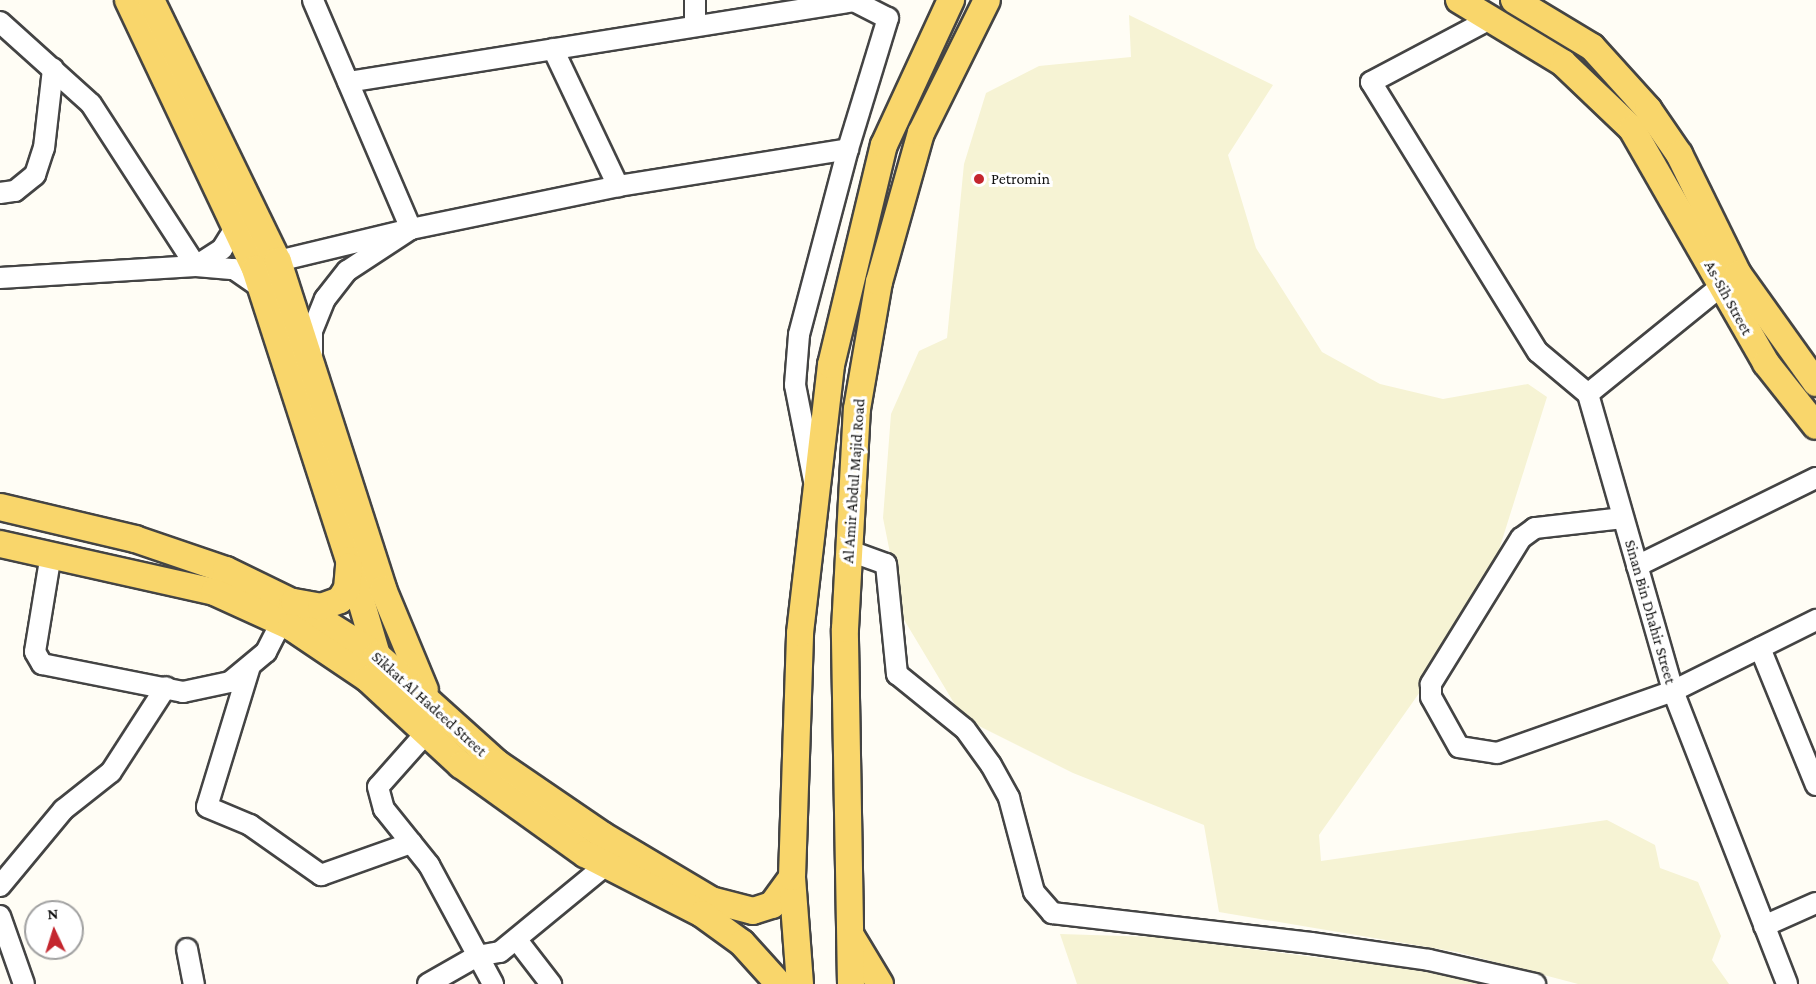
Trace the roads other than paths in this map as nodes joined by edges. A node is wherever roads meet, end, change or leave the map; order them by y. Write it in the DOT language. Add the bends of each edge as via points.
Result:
graph roads {
  1 [pos="128,0"];
  2 [pos="151,0"];
  3 [pos="313,0"];
  4 [pos="695,0"];
  5 [pos="854,0"];
  6 [pos="951,0"];
  7 [pos="987,0"];
  8 [pos="1459,0"];
  9 [pos="1514,0"];
  10 [pos="892,9"];
  11 [pos="1492,18"];
  12 [pos="0,22"];
  13 [pos="694,26"];
  14 [pos="553,49"];
  15 [pos="53,69"];
  16 [pos="348,82"];
  17 [pos="848,148"];
  18 [pos="618,186"];
  19 [pos="0,193"];
  20 [pos="236,227"];
  21 [pos="411,229"];
  22 [pos="278,261"];
  23 [pos="196,266"];
  24 [pos="0,278"];
  25 [pos="1720,286"];
  26 [pos="261,288"];
  27 [pos="313,371"];
  28 [pos="1816,382"];
  29 [pos="1588,394"];
  30 [pos="1816,426"];
  31 [pos="1816,478"];
  32 [pos="814,481"];
  33 [pos="0,507"];
  34 [pos="1623,518"];
  35 [pos="0,544"];
  36 [pos="847,550"];
  37 [pos="51,554"];
  38 [pos="349,560"];
  39 [pos="1637,566"];
  40 [pos="286,612"];
  41 [pos="1816,620"];
  42 [pos="1760,648"];
  43 [pos="377,655"];
  44 [pos="250,666"];
  45 [pos="368,679"];
  46 [pos="165,687"];
  47 [pos="1673,692"];
  48 [pos="432,704"];
  49 [pos="426,733"];
  50 [pos="1816,785"];
  51 [pos="411,843"];
  52 [pos="606,865"];
  53 [pos="792,877"];
  54 [pos="0,886"];
  55 [pos="1816,903"];
  56 [pos="0,916"];
  57 [pos="1764,926"];
  58 [pos="848,931"];
  59 [pos="517,940"];
  60 [pos="187,949"];
  61 [pos="477,956"];
  62 [pos="24,984"];
  63 [pos="194,984"];
  64 [pos="428,984"];
  65 [pos="493,984"];
  66 [pos="550,984"];
  67 [pos="779,984"];
  68 [pos="800,984"];
  69 [pos="851,984"];
  70 [pos="880,984"];
  71 [pos="1535,984"];
  72 [pos="1787,984"];
  1 -- 20 [label="main road"];
  2 -- 22 [label="main road"];
  3 -- 16 [label="street"];
  4 -- 13 [label="street"];
  5 -- 10 [label="street"];
  5 -- 13 [label="street"];
  6 -- 32 [label="main road, Al Amir Abdul Majid Road" via="884,145 831,365"];
  7 -- 36 [label="main road, Al Amir Abdul Majid Road" via="921,133 887,250 857,409"];
  8 -- 11 [label="main road, As-Sih Street"];
  9 -- 28 [label="main road, As-Sih Street" via="1556,22 1616,69 1679,154 1738,274"];
  10 -- 17 [label="street"];
  11 -- 25 [label="main road, As-Sih Street" via="1563,63 1603,97 1653,161"];
  11 -- 29 [label="street" via="1371,82 1538,352"];
  12 -- 15 [label="street"];
  13 -- 14 [label="street"];
  14 -- 16 [label="street"];
  14 -- 18 [label="street"];
  15 -- 19 [label="street" via="44,148 35,175 15,191"];
  15 -- 23 [label="street" via="91,104"];
  16 -- 21 [label="street"];
  17 -- 18 [label="street"];
  17 -- 32 [label="street" via="799,334 795,385"];
  18 -- 21 [label="street"];
  20 -- 23 [label="street" via="222,249"];
  20 -- 26 [label="main road"];
  21 -- 22 [label="street"];
  21 -- 27 [label="street" via="346,271 325,299 312,331"];
  22 -- 27 [label="main road"];
  23 -- 24 [label="street"];
  23 -- 26 [label="street" via="234,269"];
  25 -- 29 [label="street"];
  25 -- 30 [label="main road, As-Sih Street" via="1766,363"];
  26 -- 38 [label="main road"];
  27 -- 48 [label="main road" via="383,589"];
  29 -- 34 [label="street, Sinan Bin Dhahir Street"];
  31 -- 39 [label="street"];
  32 -- 53 [label="main road, Al Amir Abdul Majid Road" via="800,633"];
  33 -- 40 [label="main road, Sikkat Al Hadeed Street" via="135,539 226,570"];
  34 -- 39 [label="street, Sinan Bin Dhahir Street"];
  34 -- 47 [label="street" via="1534,528 1521,538 1431,684 1431,697 1459,747 1479,754 1497,753"];
  35 -- 37 [label="main road, Sikkat Al Hadeed Street"];
  36 -- 58 [label="main road, Al Amir Abdul Majid Road"];
  36 -- 71 [label="street" via="886,564 897,674 964,729 991,765 1008,798 1034,892 1052,914 1323,944"];
  37 -- 40 [label="main road, Sikkat Al Hadeed Street"];
  37 -- 46 [label="street" via="35,652 42,664"];
  38 -- 40 [label="main road" via="347,589 340,600"];
  38 -- 43 [label="main road"];
  39 -- 47 [label="street, Sinan Bin Dhahir Street"];
  40 -- 43 [label="main road, Sikkat Al Hadeed Street"];
  40 -- 44 [label="street" via="266,652"];
  40 -- 45 [label="main road, Sikkat Al Hadeed Street"];
  41 -- 42 [label="street"];
  42 -- 47 [label="street"];
  42 -- 50 [label="street"];
  43 -- 45 [label="main road"];
  43 -- 48 [label="main road, Sikkat Al Hadeed Street"];
  44 -- 46 [label="street" via="230,682 183,692"];
  44 -- 51 [label="street" via="207,807 250,825 321,876"];
  45 -- 49 [label="main road, Sikkat Al Hadeed Street"];
  46 -- 54 [label="street" via="111,772 63,810"];
  47 -- 57 [label="street, Sinan Bin Dhahir Street"];
  48 -- 53 [label="main road, Sikkat Al Hadeed Street" via="496,763 602,835 711,900 753,910 772,906"];
  49 -- 51 [label="street" via="378,787 384,809"];
  49 -- 52 [label="main road, Sikkat Al Hadeed Street" via="461,765"];
  51 -- 61 [label="street"];
  52 -- 59 [label="street"];
  52 -- 67 [label="main road, Sikkat Al Hadeed Street" via="702,914 742,943"];
  53 -- 68 [label="main road, Al Amir Abdul Majid Road"];
  55 -- 57 [label="street"];
  56 -- 62 [label="street"];
  57 -- 72 [label="street, Sinan Bin Dhahir Street"];
  58 -- 69 [label="main road, Al Amir Abdul Majid Road"];
  58 -- 70 [label="main road"];
  59 -- 61 [label="street" via="500,952"];
  59 -- 66 [label="street"];
  60 -- 63 [label="street"];
  61 -- 64 [label="street"];
  61 -- 65 [label="street"];
}
